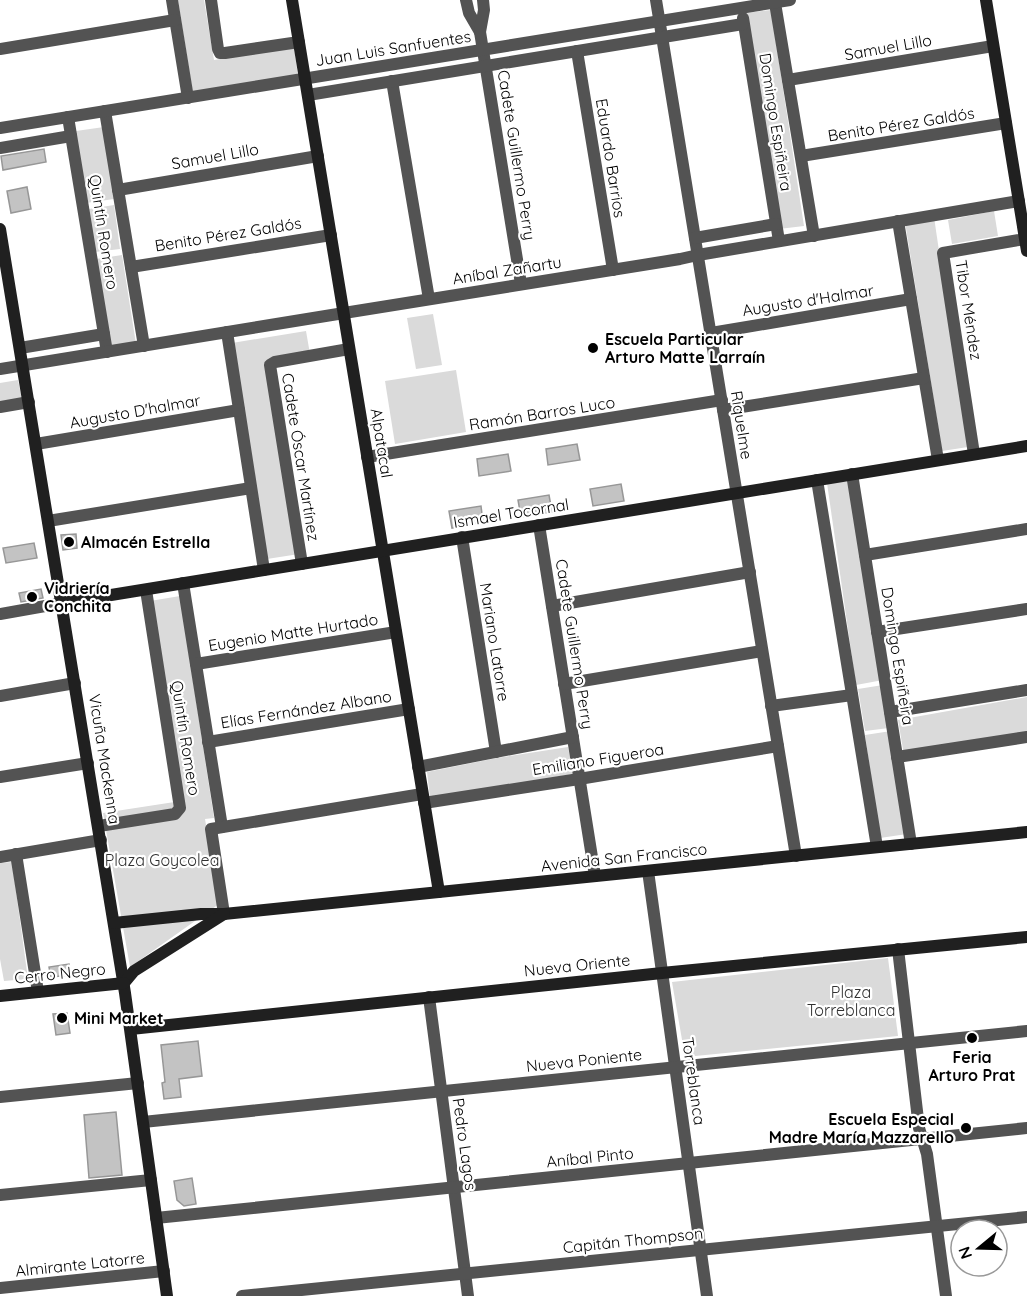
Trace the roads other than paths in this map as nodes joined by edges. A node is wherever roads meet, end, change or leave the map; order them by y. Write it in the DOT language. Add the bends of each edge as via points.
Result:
graph roads {
  1 [pos="172,0"];
  2 [pos="211,0"];
  3 [pos="292,0"];
  4 [pos="466,0"];
  5 [pos="483,0"];
  6 [pos="656,0"];
  7 [pos="790,0"];
  8 [pos="986,0"];
  9 [pos="775,3"];
  10 [pos="741,8"];
  11 [pos="175,20"];
  12 [pos="660,21"];
  13 [pos="743,24"];
  14 [pos="480,32"];
  15 [pos="662,37"];
  16 [pos="299,42"];
  17 [pos="993,46"];
  18 [pos="0,49"];
  19 [pos="483,50"];
  20 [pos="577,51"];
  21 [pos="486,66"];
  22 [pos="305,79"];
  23 [pos="788,80"];
  24 [pos="392,81"];
  25 [pos="308,95"];
  26 [pos="188,98"];
  27 [pos="105,111"];
  28 [pos="68,117"];
  29 [pos="1006,123"];
  30 [pos="0,128"];
  31 [pos="71,136"];
  32 [pos="0,148"];
  33 [pos="318,156"];
  34 [pos="801,156"];
  35 [pos="118,190"];
  36 [pos="1021,195"];
  37 [pos="898,221"];
  38 [pos="776,224"];
  39 [pos="0,229"];
  40 [pos="331,235"];
  41 [pos="814,236"];
  42 [pos="695,238"];
  43 [pos="779,242"];
  44 [pos="1026,245"];
  45 [pos="698,255"];
  46 [pos="130,267"];
  47 [pos="613,270"];
  48 [pos="521,284"];
  49 [pos="5,288"];
  50 [pos="429,299"];
  51 [pos="911,299"];
  52 [pos="344,312"];
  53 [pos="227,332"];
  54 [pos="711,333"];
  55 [pos="104,334"];
  56 [pos="144,346"];
  57 [pos="20,348"];
  58 [pos="350,349"];
  59 [pos="107,352"];
  60 [pos="23,366"];
  61 [pos="0,369"];
  62 [pos="924,378"];
  63 [pos="29,402"];
  64 [pos="722,405"];
  65 [pos="0,407"];
  66 [pos="239,410"];
  67 [pos="36,444"];
  68 [pos="1027,446"];
  69 [pos="974,454"];
  70 [pos="367,457"];
  71 [pos="938,460"];
  72 [pos="852,474"];
  73 [pos="817,480"];
  74 [pos="251,488"];
  75 [pos="737,493"];
  76 [pos="48,521"];
  77 [pos="539,525"];
  78 [pos="1027,529"];
  79 [pos="462,537"];
  80 [pos="382,550"];
  81 [pos="865,555"];
  82 [pos="302,564"];
  83 [pos="264,570"];
  84 [pos="750,572"];
  85 [pos="183,584"];
  86 [pos="146,590"];
  87 [pos="62,603"];
  88 [pos="552,606"];
  89 [pos="1027,609"];
  90 [pos="0,614"];
  91 [pos="396,632"];
  92 [pos="877,632"];
  93 [pos="762,651"];
  94 [pos="196,664"];
  95 [pos="75,683"];
  96 [pos="564,684"];
  97 [pos="1027,690"];
  98 [pos="852,695"];
  99 [pos="0,696"];
  100 [pos="771,706"];
  101 [pos="409,709"];
  102 [pos="890,712"];
  103 [pos="573,737"];
  104 [pos="1027,737"];
  105 [pos="208,742"];
  106 [pos="778,746"];
  107 [pos="496,752"];
  108 [pos="897,757"];
  109 [pos="88,763"];
  110 [pos="418,767"];
  111 [pos="0,777"];
  112 [pos="579,779"];
  113 [pos="423,798"];
  114 [pos="99,826"];
  115 [pos="217,829"];
  116 [pos="1027,832"];
  117 [pos="101,840"];
  118 [pos="911,844"];
  119 [pos="877,847"];
  120 [pos="16,854"];
  121 [pos="796,856"];
  122 [pos="0,857"];
  123 [pos="648,871"];
  124 [pos="595,876"];
  125 [pos="439,892"];
  126 [pos="224,914"];
  127 [pos="114,923"];
  128 [pos="1027,936"];
  129 [pos="898,949"];
  130 [pos="662,973"];
  131 [pos="124,983"];
  132 [pos="38,992"];
  133 [pos="0,994"];
  134 [pos="429,997"];
  135 [pos="131,1029"];
  136 [pos="1027,1031"];
  137 [pos="909,1043"];
  138 [pos="675,1067"];
  139 [pos="138,1083"];
  140 [pos="441,1092"];
  141 [pos="0,1097"];
  142 [pos="143,1122"];
  143 [pos="1027,1128"];
  144 [pos="922,1139"];
  145 [pos="688,1163"];
  146 [pos="151,1180"];
  147 [pos="454,1187"];
  148 [pos="0,1195"];
  149 [pos="1027,1217"];
  150 [pos="156,1218"];
  151 [pos="936,1226"];
  152 [pos="701,1250"];
  153 [pos="164,1271"];
  154 [pos="465,1274"];
  155 [pos="0,1288"];
  156 [pos="167,1296"];
  157 [pos="242,1296"];
  158 [pos="468,1296"];
  159 [pos="707,1296"];
  160 [pos="946,1296"];
  1 -- 11 [label="street"];
  2 -- 16 [label="street, Juan Luis Sanfuentes" via="220,53"];
  3 -- 16 [label="main road, Alpatacal"];
  4 -- 14 [label="street, Cadete Guillermo Perry"];
  5 -- 14 [label="street, Cadete Guillermo Perry"];
  6 -- 12 [label="street, Riquelme"];
  7 -- 9 [label="street, Juan Luis Sanfuentes"];
  8 -- 17 [label="main road"];
  9 -- 10 [label="street, Juan Luis Sanfuentes"];
  9 -- 23 [label="street, Domingo Espiñeira"];
  10 -- 12 [label="street, Juan Luis Sanfuentes"];
  10 -- 13 [label="street, Domingo Espiñeira"];
  11 -- 18 [label="street"];
  11 -- 26 [label="street"];
  12 -- 15 [label="street, Riquelme"];
  12 -- 19 [label="street, Juan Luis Sanfuentes"];
  13 -- 15 [label="street, Juan Luis Sanfuentes"];
  13 -- 38 [label="street, Domingo Espiñeira"];
  14 -- 19 [label="street, Cadete Guillermo Perry"];
  15 -- 20 [label="street, Juan Luis Sanfuentes"];
  15 -- 42 [label="street, Riquelme"];
  16 -- 22 [label="main road, Alpatacal"];
  17 -- 23 [label="street, Samuel Lillo"];
  17 -- 29 [label="main road"];
  19 -- 21 [label="street, Cadete Guillermo Perry"];
  19 -- 22 [label="street, Juan Luis Sanfuentes"];
  20 -- 21 [label="street, Juan Luis Sanfuentes"];
  20 -- 47 [label="street, Eduardo Barrios"];
  21 -- 24 [label="street, Juan Luis Sanfuentes"];
  21 -- 48 [label="street, Cadete Guillermo Perry"];
  22 -- 25 [label="main road, Alpatacal"];
  22 -- 26 [label="street, Juan Luis Sanfuentes"];
  23 -- 34 [label="street, Domingo Espiñeira"];
  24 -- 25 [label="street, Juan Luis Sanfuentes"];
  24 -- 50 [label="street"];
  25 -- 33 [label="main road, Alpatacal"];
  26 -- 27 [label="street, Juan Luis Sanfuentes"];
  27 -- 28 [label="street, Juan Luis Sanfuentes"];
  27 -- 35 [label="street, Quintín Romero"];
  28 -- 30 [label="street, Juan Luis Sanfuentes"];
  28 -- 31 [label="street, Quintín Romero"];
  29 -- 34 [label="street, Benito Pérez Galdós"];
  29 -- 36 [label="main road"];
  31 -- 32 [label="street"];
  31 -- 55 [label="street, Quintín Romero"];
  33 -- 35 [label="street, Samuel Lillo"];
  33 -- 40 [label="main road, Alpatacal"];
  34 -- 41 [label="street, Domingo Espiñeira"];
  35 -- 46 [label="street, Quintín Romero"];
  36 -- 37 [label="street, Aníbal Zañartu"];
  36 -- 44 [label="main road"];
  37 -- 41 [label="street, Aníbal Zañartu"];
  37 -- 51 [label="street"];
  38 -- 42 [label="street"];
  38 -- 43 [label="street, Domingo Espiñeira"];
  39 -- 49 [label="main road, Vicuña Mackenna"];
  40 -- 46 [label="street, Benito Pérez Galdós"];
  40 -- 52 [label="main road, Alpatacal"];
  41 -- 43 [label="street, Aníbal Zañartu"];
  42 -- 45 [label="street, Riquelme"];
  43 -- 45 [label="street, Aníbal Zañartu"];
  44 -- 69 [label="street, Tibor Méndez" via="943,253"];
  45 -- 47 [label="street, Aníbal Zañartu"];
  45 -- 54 [label="street, Riquelme"];
  46 -- 56 [label="street, Quintín Romero"];
  47 -- 48 [label="street, Aníbal Zañartu"];
  48 -- 50 [label="street, Aníbal Zañartu"];
  49 -- 57 [label="main road, Vicuña Mackenna"];
  50 -- 52 [label="street, Aníbal Zañartu"];
  51 -- 54 [label="street, Augusto d'Halmar"];
  51 -- 62 [label="street"];
  52 -- 53 [label="street, Aníbal Zañartu"];
  52 -- 58 [label="main road, Alpatacal"];
  53 -- 56 [label="street, Aníbal Zañartu"];
  53 -- 66 [label="street"];
  54 -- 64 [label="street, Riquelme"];
  55 -- 57 [label="street"];
  55 -- 59 [label="street, Quintín Romero"];
  56 -- 59 [label="street, Aníbal Zañartu"];
  57 -- 60 [label="main road, Vicuña Mackenna"];
  58 -- 70 [label="main road, Alpatacal"];
  58 -- 82 [label="street, Cadete Óscar Martínez" via="270,365"];
  59 -- 60 [label="street, Aníbal Zañartu"];
  60 -- 61 [label="street, Aníbal Zañartu"];
  60 -- 63 [label="main road, Vicuña Mackenna"];
  62 -- 64 [label="street, Ramón Barros Luco"];
  62 -- 71 [label="street"];
  63 -- 65 [label="street"];
  63 -- 67 [label="main road, Vicuña Mackenna"];
  64 -- 70 [label="street, Ramón Barros Luco"];
  64 -- 75 [label="street, Riquelme"];
  66 -- 67 [label="street, Augusto D'halmar"];
  66 -- 74 [label="street"];
  67 -- 76 [label="main road, Vicuña Mackenna"];
  68 -- 69 [label="main road, Ismael Tocornal"];
  69 -- 71 [label="main road, Ismael Tocornal"];
  70 -- 80 [label="main road, Alpatacal"];
  71 -- 72 [label="main road, Ismael Tocornal"];
  72 -- 73 [label="main road, Ismael Tocornal"];
  72 -- 81 [label="street, Domingo Espiñeira"];
  73 -- 75 [label="main road, Ismael Tocornal"];
  73 -- 98 [label="street"];
  74 -- 76 [label="street"];
  74 -- 83 [label="street"];
  75 -- 77 [label="main road, Ismael Tocornal"];
  75 -- 84 [label="street, Riquelme"];
  76 -- 87 [label="main road, Vicuña Mackenna"];
  77 -- 79 [label="main road, Ismael Tocornal"];
  77 -- 88 [label="street, Cadete Guillermo Perry"];
  78 -- 81 [label="street"];
  79 -- 80 [label="main road, Ismael Tocornal"];
  79 -- 107 [label="street, Mariano Latorre"];
  80 -- 82 [label="main road, Ismael Tocornal"];
  80 -- 91 [label="main road, Alpatacal"];
  81 -- 92 [label="street, Domingo Espiñeira"];
  82 -- 83 [label="main road, Ismael Tocornal"];
  83 -- 85 [label="main road, Ismael Tocornal"];
  84 -- 88 [label="street"];
  84 -- 93 [label="street, Riquelme"];
  85 -- 86 [label="main road, Ismael Tocornal"];
  85 -- 94 [label="street, Quintín Romero"];
  86 -- 87 [label="main road, Ismael Tocornal"];
  86 -- 114 [label="street, Quintín Romero" via="180,808 175,814"];
  87 -- 90 [label="street, Ismael Tocornal"];
  87 -- 95 [label="main road, Vicuña Mackenna"];
  88 -- 96 [label="street, Cadete Guillermo Perry"];
  89 -- 92 [label="street"];
  91 -- 94 [label="street, Eugenio Matte Hurtado"];
  91 -- 101 [label="main road, Alpatacal"];
  92 -- 102 [label="street, Domingo Espiñeira"];
  93 -- 96 [label="street"];
  93 -- 100 [label="street, Riquelme"];
  94 -- 105 [label="street, Quintín Romero"];
  95 -- 99 [label="street"];
  95 -- 109 [label="main road, Vicuña Mackenna"];
  96 -- 103 [label="street, Cadete Guillermo Perry"];
  97 -- 102 [label="street"];
  98 -- 100 [label="street"];
  98 -- 119 [label="street"];
  100 -- 106 [label="street, Riquelme"];
  101 -- 105 [label="street, Elías Fernández Albano"];
  101 -- 110 [label="main road, Alpatacal"];
  102 -- 108 [label="street, Domingo Espiñeira"];
  103 -- 107 [label="street, Emiliano Figueroa"];
  103 -- 112 [label="street, Cadete Guillermo Perry"];
  104 -- 108 [label="street"];
  105 -- 115 [label="street, Quintín Romero"];
  106 -- 112 [label="street, Emiliano Figueroa"];
  106 -- 121 [label="street, Riquelme"];
  107 -- 110 [label="street, Emiliano Figueroa"];
  108 -- 118 [label="street, Domingo Espiñeira"];
  109 -- 111 [label="street"];
  109 -- 114 [label="main road, Vicuña Mackenna"];
  110 -- 113 [label="main road, Alpatacal"];
  112 -- 113 [label="street, Emiliano Figueroa"];
  112 -- 124 [label="street, Cadete Guillermo Perry"];
  113 -- 115 [label="street, Emiliano Figueroa"];
  113 -- 125 [label="main road, Alpatacal"];
  114 -- 117 [label="main road, Vicuña Mackenna"];
  115 -- 126 [label="street, Quintín Romero"];
  116 -- 118 [label="main road, Avenida San Francisco"];
  117 -- 120 [label="street"];
  117 -- 127 [label="main road, Vicuña Mackenna"];
  118 -- 119 [label="main road, Avenida San Francisco"];
  119 -- 121 [label="main road, Avenida San Francisco"];
  120 -- 122 [label="street"];
  120 -- 132 [label="street"];
  121 -- 123 [label="main road, Avenida San Francisco"];
  123 -- 124 [label="main road, Avenida San Francisco"];
  123 -- 130 [label="street, Torreblanca"];
  124 -- 125 [label="main road, Avenida San Francisco"];
  125 -- 126 [label="main road, Avenida San Francisco"];
  126 -- 127 [label="main road, Avenida San Francisco"];
  126 -- 131 [label="main road, Avenida San Francisco" via="134,971"];
  127 -- 131 [label="main road, Vicuña Mackenna"];
  128 -- 129 [label="main road, Nueva Oriente"];
  129 -- 130 [label="main road, Nueva Oriente"];
  129 -- 137 [label="street"];
  130 -- 134 [label="main road, Nueva Oriente"];
  130 -- 138 [label="street, Torreblanca"];
  131 -- 132 [label="main road, Cerro Negro"];
  131 -- 135 [label="main road, Vicuña Mackenna"];
  132 -- 133 [label="main road, Cerro Negro"];
  134 -- 135 [label="main road, Nueva Oriente"];
  134 -- 140 [label="street, Pedro Lagos"];
  135 -- 139 [label="main road, Vicuña Mackenna"];
  136 -- 137 [label="street, Nueva Poniente"];
  137 -- 138 [label="street, Nueva Poniente"];
  137 -- 144 [label="street"];
  138 -- 140 [label="street, Nueva Poniente"];
  138 -- 145 [label="street, Torreblanca"];
  139 -- 141 [label="street"];
  139 -- 142 [label="main road, Vicuña Mackenna"];
  140 -- 142 [label="street, Nueva Poniente"];
  140 -- 147 [label="street, Pedro Lagos"];
  142 -- 146 [label="main road, Vicuña Mackenna"];
  143 -- 144 [label="street, Aníbal Pinto"];
  144 -- 145 [label="street, Aníbal Pinto"];
  144 -- 151 [label="street"];
  145 -- 147 [label="street, Aníbal Pinto"];
  145 -- 152 [label="street, Torreblanca"];
  146 -- 148 [label="street"];
  146 -- 150 [label="main road, Vicuña Mackenna"];
  147 -- 150 [label="street, Aníbal Pinto"];
  147 -- 154 [label="street, Pedro Lagos"];
  149 -- 151 [label="street, Capitán Thompson"];
  150 -- 153 [label="main road, Vicuña Mackenna"];
  151 -- 152 [label="street, Capitán Thompson"];
  151 -- 160 [label="street"];
  152 -- 154 [label="street, Capitán Thompson"];
  152 -- 159 [label="street, Torreblanca"];
  153 -- 155 [label="street, Almirante Latorre"];
  153 -- 156 [label="main road, Vicuña Mackenna"];
  154 -- 157 [label="street, Capitán Thompson"];
  154 -- 158 [label="street, Pedro Lagos"];
}
